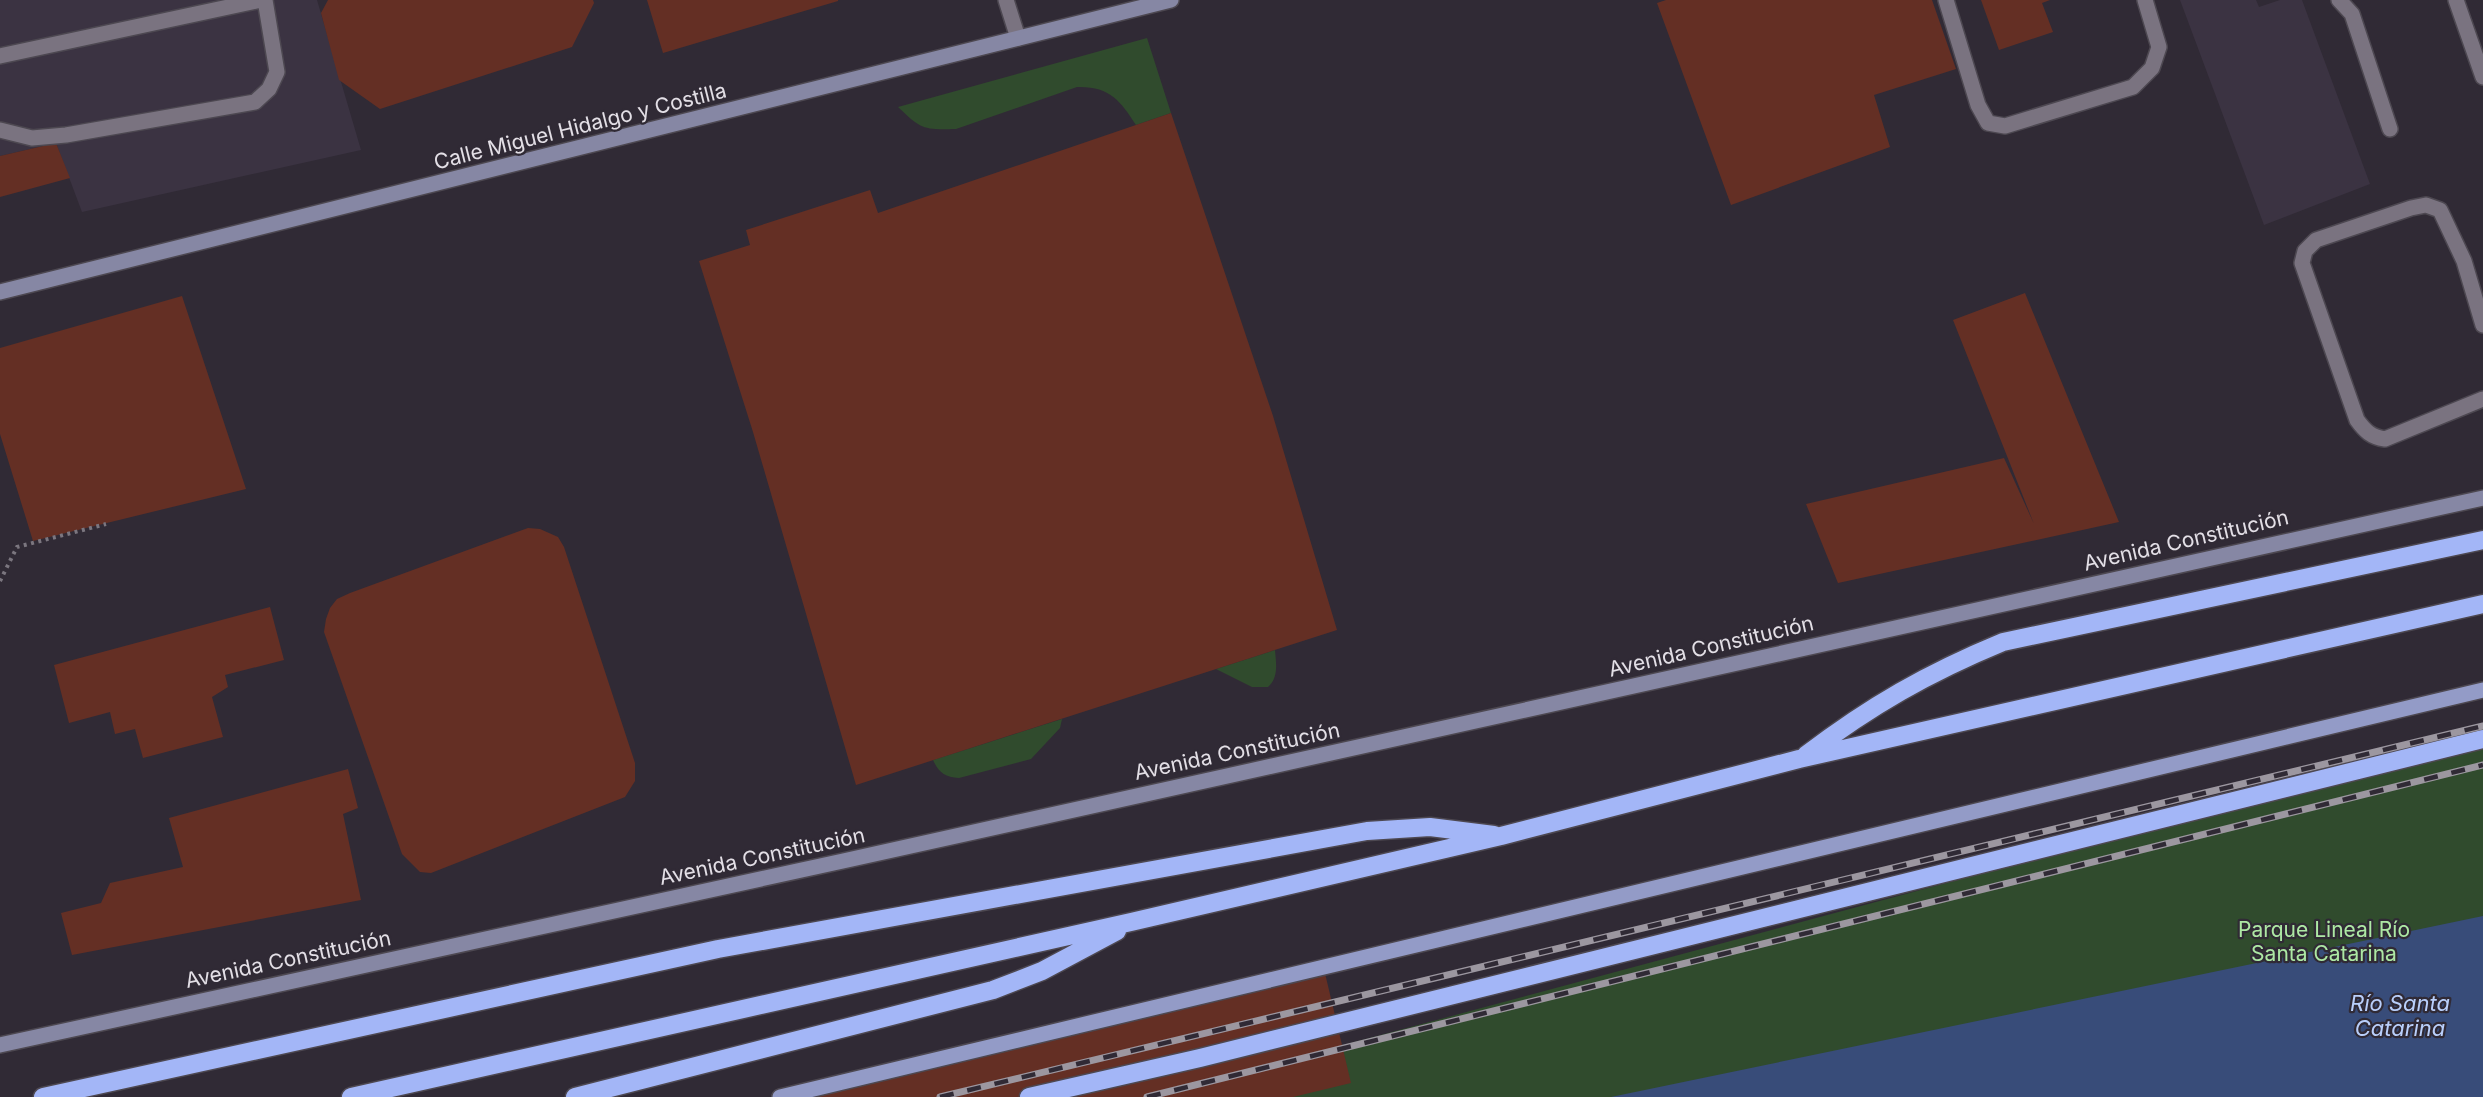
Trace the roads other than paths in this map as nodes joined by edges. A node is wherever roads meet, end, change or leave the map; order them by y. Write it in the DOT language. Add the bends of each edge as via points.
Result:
graph roads {
  1 [pos="263,0"];
  2 [pos="1006,0"];
  3 [pos="1171,0"];
  4 [pos="1946,0"];
  5 [pos="2145,0"];
  6 [pos="2339,0"];
  7 [pos="2456,0"];
  8 [pos="1018,38"];
  9 [pos="0,56"];
  10 [pos="2483,77"];
  11 [pos="2390,129"];
  12 [pos="0,130"];
  13 [pos="0,292"];
  14 [pos="2483,325"];
  15 [pos="2483,399"];
  16 [pos="2483,498"];
  17 [pos="2483,540"];
  18 [pos="2483,604"];
  19 [pos="2483,690"];
  20 [pos="2483,739"];
  21 [pos="1799,759"];
  22 [pos="1502,836"];
  23 [pos="1131,922"];
  24 [pos="0,1045"];
  25 [pos="43,1097"];
  26 [pos="351,1097"];
  27 [pos="575,1097"];
  28 [pos="780,1097"];
  29 [pos="1029,1097"];
  1 -- 9 [label="street"];
  1 -- 12 [label="street" via="277,72 269,89 255,102 66,135 32,138"];
  2 -- 8 [label="street"];
  3 -- 8 [label="street, Calle Miguel Hidalgo y Costilla"];
  4 -- 5 [label="street" via="1978,105 1988,123 2005,126 2133,87 2152,68 2159,47"];
  6 -- 11 [label="street" via="2352,14"];
  7 -- 10 [label="street"];
  8 -- 13 [label="street, Calle Miguel Hidalgo y Costilla"];
  14 -- 15 [label="street" via="2464,261 2440,210 2427,205 2411,208 2316,240 2305,251 2302,262 2357,420 2374,438 2385,439"];
  16 -- 24 [label="street, Avenida Constitución"];
  17 -- 21 [label="highway" via="2003,642 1949,664 1897,692"];
  18 -- 21 [label="highway"];
  19 -- 28 [label="main road"];
  20 -- 29 [label="highway" via="1200,1058"];
  21 -- 22 [label="highway"];
  22 -- 23 [label="highway"];
  22 -- 25 [label="highway" via="1430,827 1367,831 718,949"];
  23 -- 26 [label="highway"];
  23 -- 27 [label="highway" via="1061,962 993,990"];
}
